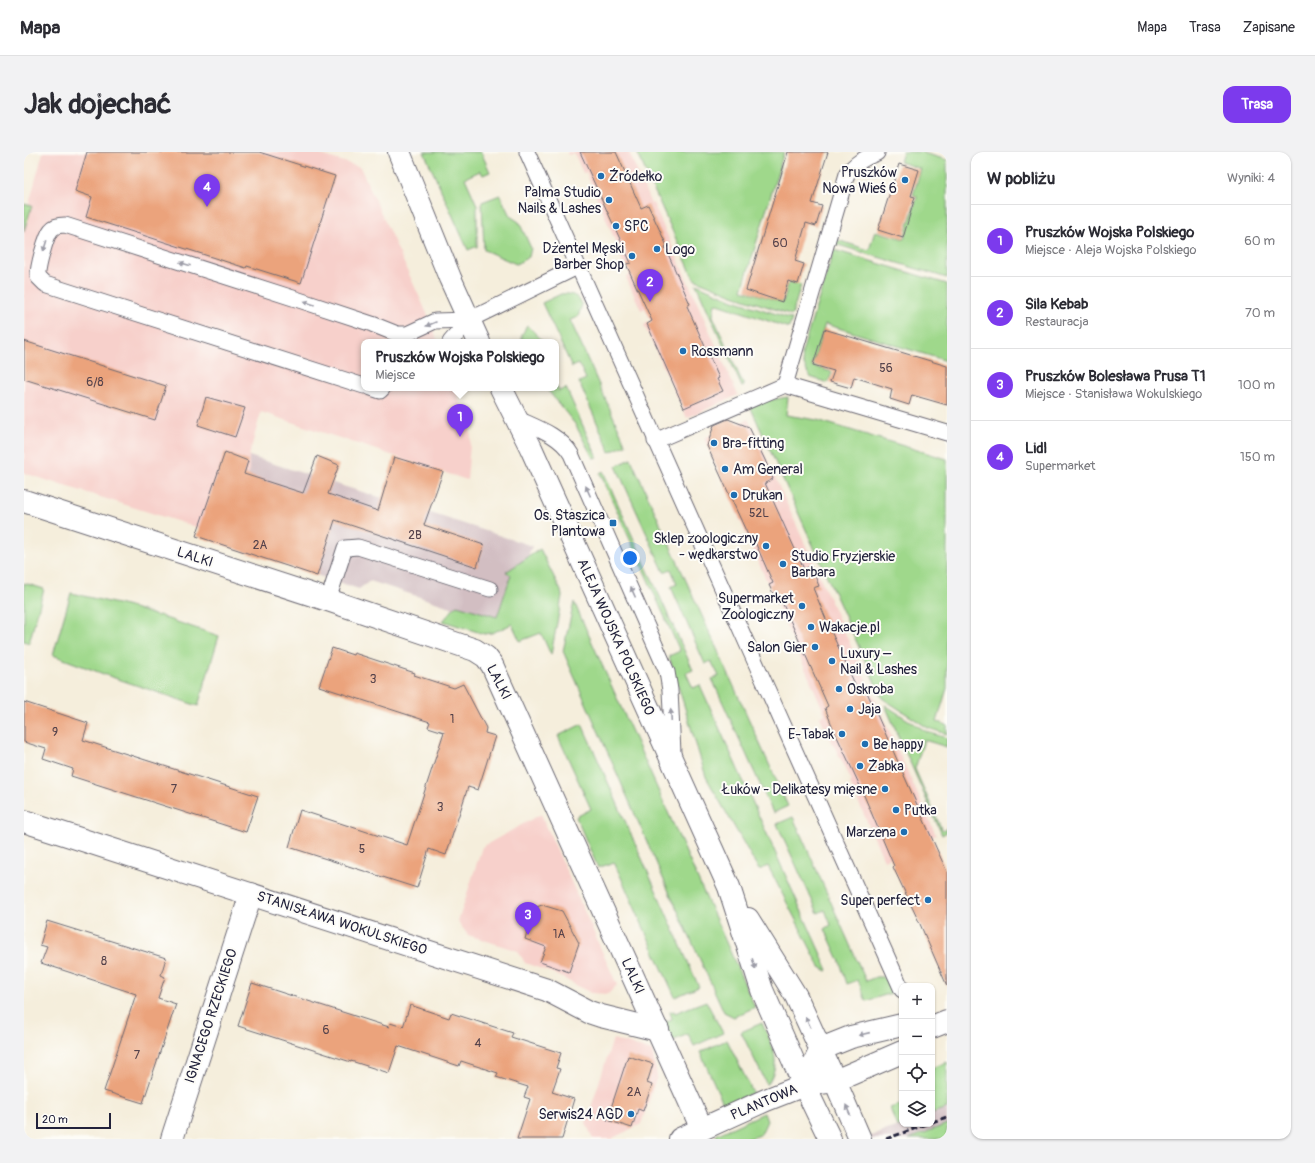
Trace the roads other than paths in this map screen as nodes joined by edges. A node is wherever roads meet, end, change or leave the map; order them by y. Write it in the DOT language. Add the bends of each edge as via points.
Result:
graph roads {
  1 [pos="399,152"];
  2 [pos="526,152"];
  3 [pos="878,154"];
  4 [pos="577,268"];
  5 [pos="469,320"];
  6 [pos="453,339"];
  7 [pos="478,339"];
  8 [pos="361,385"];
  9 [pos="785,386"];
  10 [pos="502,391"];
  11 [pos="516,418"];
  12 [pos="947,433"];
  13 [pos="655,441"];
  14 [pos="24,501"];
  15 [pos="490,589"];
  16 [pos="328,600"];
  17 [pos="675,768"];
  18 [pos="24,821"];
  19 [pos="729,887"];
  20 [pos="251,894"];
  21 [pos="899,983"];
  22 [pos="947,1021"];
  23 [pos="899,1026"];
  24 [pos="935,1026"];
  25 [pos="658,1030"];
  26 [pos="821,1049"];
  27 [pos="899,1053"];
  28 [pos="835,1080"];
  29 [pos="804,1085"];
  30 [pos="702,1129"];
  31 [pos="172,1139"];
  32 [pos="680,1139"];
  33 [pos="830,1139"];
  34 [pos="860,1139"];
  1 -- 5 [label="street"];
  2 -- 4 [label="lane"];
  3 -- 9 [label="lane" via="856,163 846,174"];
  4 -- 5 [label="lane"];
  4 -- 13 [label="lane"];
  5 -- 6 [label="lane"];
  5 -- 7 [label="street"];
  5 -- 8 [label="lane, one-way" via="436,321 407,334 397,334 296,298 65,225 56,226 49,232 38,270 38,276 45,284"];
  9 -- 12 [label="lane"];
  9 -- 13 [label="lane"];
  10 -- 11 [label="street, ALEJA WOJSKA POLSKIEGO"];
  11 -- 17 [label="street, ALEJA WOJSKA POLSKIEGO"];
  17 -- 11 [label="lane, one-way" via="667,672 571,454 554,436"];
  13 -- 21 [label="lane"];
  14 -- 16 [label="street, LALKI"];
  15 -- 16 [label="lane" via="358,547 345,548"];
  16 -- 25 [label="street, LALKI" via="475,650 486,657 492,665"];
  17 -- 19 [label="street, ALEJA WOJSKA POLSKIEGO"];
  18 -- 20 [label="street, STANISŁAWA WOKULSKIEGO"];
  26 -- 19 [label="street, ALEJA WOJSKA POLSKIEGO, one-way" via="796,996"];
  19 -- 29 [label="street, ALEJA WOJSKA POLSKIEGO, one-way" via="762,990"];
  20 -- 25 [label="street, STANISŁAWA WOKULSKIEGO" via="547,990 589,1012"];
  20 -- 31 [label="street, IGNACEGO RZECKIEGO"];
  22 -- 24 [label="street"];
  23 -- 26 [label="street, one-way" via="851,1037"];
  25 -- 30 [label="street, LALKI"];
  26 -- 28 [label="street, ALEJA WOJSKA POLSKIEGO"];
  26 -- 29 [label="street, PLANTOWA"];
  27 -- 28 [label="street, PLANTOWA"];
  28 -- 29 [label="street, PLANTOWA"];
  34 -- 28 [label="street, ALEJA WOJSKA POLSKIEGO, one-way"];
  29 -- 30 [label="street, PLANTOWA"];
  29 -- 33 [label="street, ALEJA WOJSKA POLSKIEGO"];
  30 -- 32 [label="street, PLANTOWA"];
}
